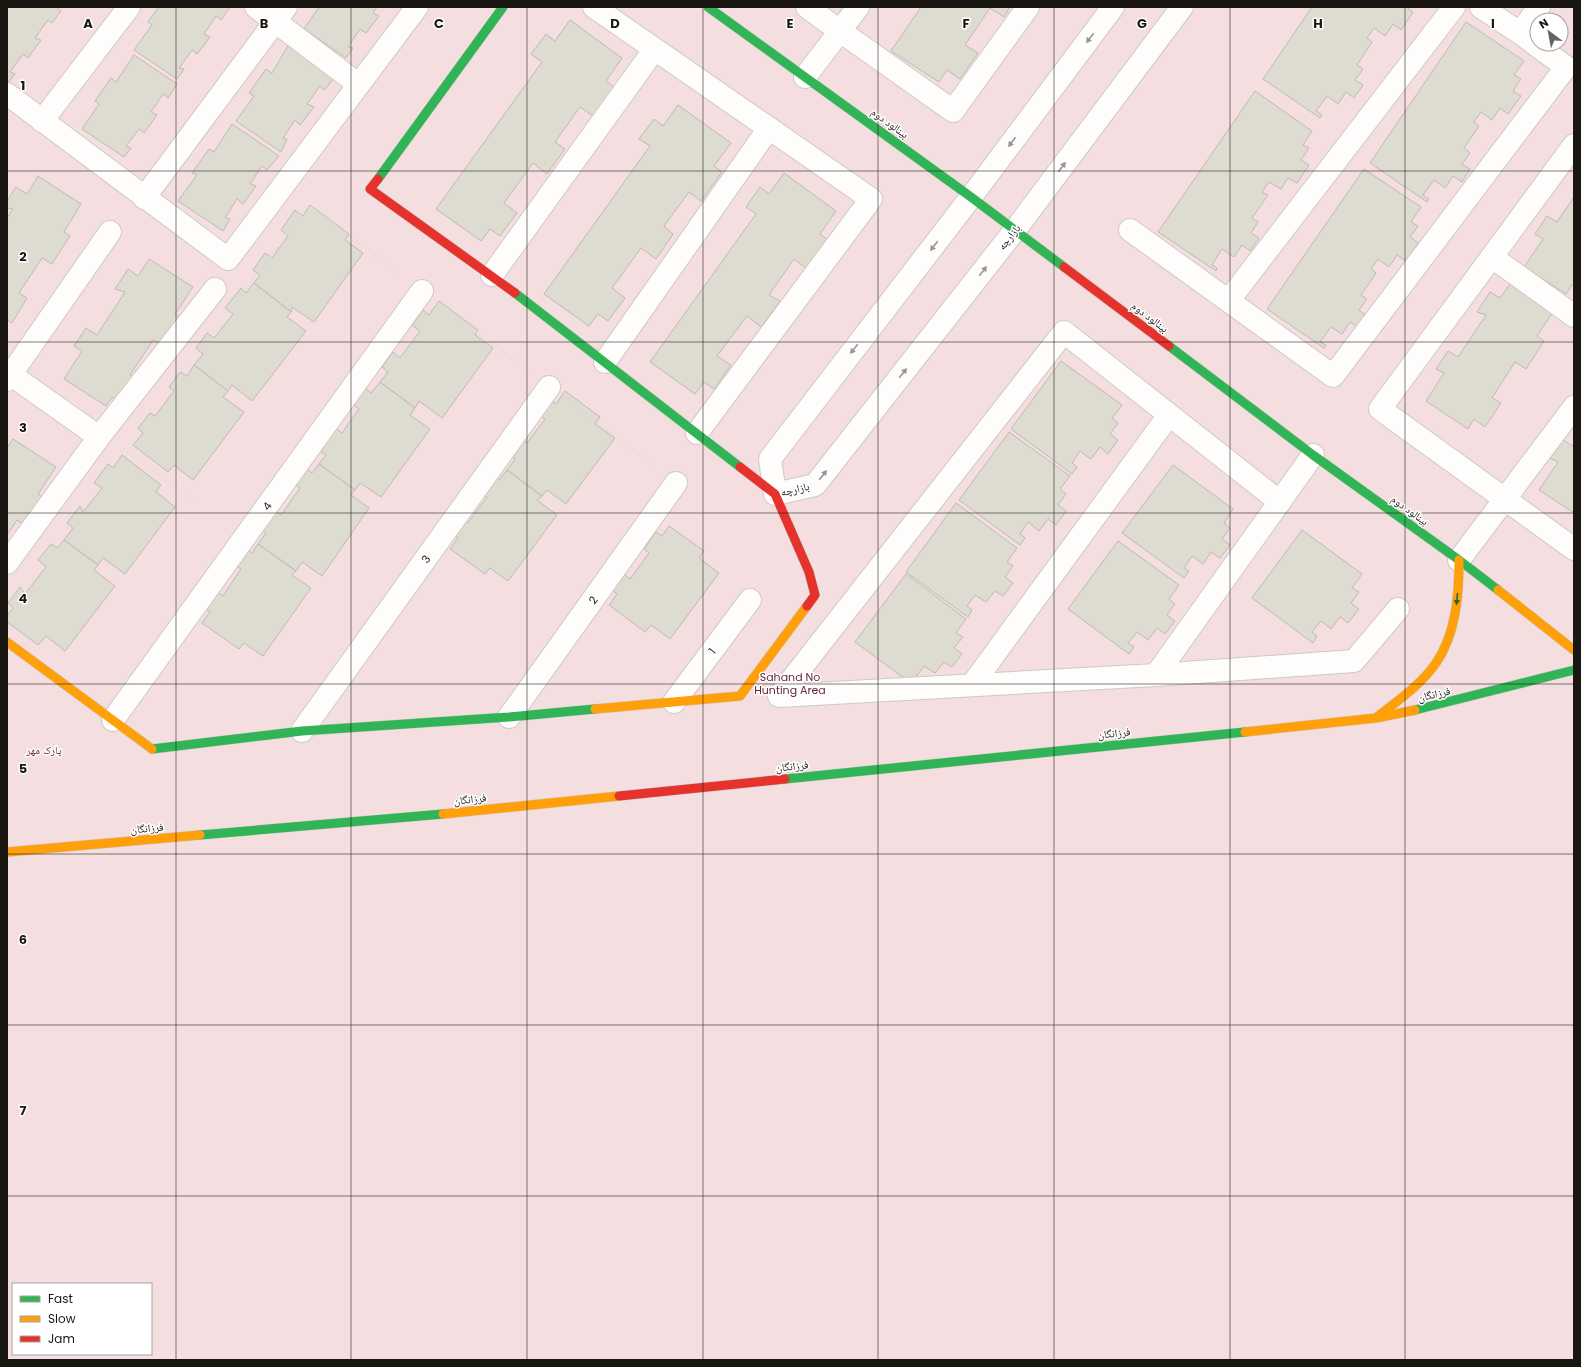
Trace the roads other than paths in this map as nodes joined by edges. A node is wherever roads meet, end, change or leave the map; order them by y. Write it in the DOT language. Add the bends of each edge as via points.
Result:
graph roads {
  1 [pos="129,7"];
  2 [pos="256,7"];
  3 [pos="417,7"];
  4 [pos="503,7"];
  5 [pos="594,7"];
  6 [pos="708,7"];
  7 [pos="807,7"];
  8 [pos="858,7"];
  9 [pos="1028,7"];
  10 [pos="1114,7"];
  11 [pos="1182,7"];
  12 [pos="1454,7"];
  13 [pos="1481,7"];
  14 [pos="1539,7"];
  15 [pos="281,14"];
  16 [pos="840,31"];
  17 [pos="1520,33"];
  18 [pos="654,50"];
  19 [pos="805,77"];
  20 [pos="358,84"];
  21 [pos="7,94"];
  22 [pos="42,121"];
  23 [pos="769,128"];
  24 [pos="1574,145"];
  25 [pos="971,197"];
  26 [pos="144,198"];
  27 [pos="1015,230"];
  28 [pos="1130,230"];
  29 [pos="110,232"];
  30 [pos="1492,258"];
  31 [pos="492,275"];
  32 [pos="215,289"];
  33 [pos="422,291"];
  34 [pos="1229,300"];
  35 [pos="1574,316"];
  36 [pos="606,362"];
  37 [pos="8,376"];
  38 [pos="549,386"];
  39 [pos="1574,407"];
  40 [pos="1169,415"];
  41 [pos="697,433"];
  42 [pos="99,437"];
  43 [pos="1314,455"];
  44 [pos="676,483"];
  45 [pos="775,494"];
  46 [pos="1504,499"];
  47 [pos="1280,502"];
  48 [pos="1574,549"];
  49 [pos="1458,560"];
  50 [pos="7,562"];
  51 [pos="750,600"];
  52 [pos="1398,609"];
  53 [pos="7,642"];
  54 [pos="1574,650"];
  55 [pos="1574,670"];
  56 [pos="1156,675"];
  57 [pos="972,685"];
  58 [pos="674,702"];
  59 [pos="509,717"];
  60 [pos="1376,718"];
  61 [pos="113,720"];
  62 [pos="302,731"];
  63 [pos="7,852"];
  1 -- 22 [label="street"];
  2 -- 15 [label="street"];
  3 -- 20 [label="street"];
  4 -- 31 [label="street" via="370,189"];
  5 -- 18 [label="street"];
  6 -- 19 [label="street, بینالود دوم"];
  7 -- 16 [label="street"];
  8 -- 16 [label="street"];
  9 -- 16 [label="street" via="953,111"];
  10 -- 25 [label="street, بازارچه, one-way"];
  27 -- 11 [label="street, بازارچه, one-way"];
  12 -- 34 [label="street"];
  13 -- 17 [label="street"];
  14 -- 17 [label="street"];
  15 -- 20 [label="street"];
  15 -- 26 [label="street"];
  16 -- 19 [label="street"];
  17 -- 34 [label="street" via="1566,67 1333,376"];
  18 -- 23 [label="street"];
  18 -- 31 [label="street"];
  19 -- 25 [label="street, بینالود دوم"];
  20 -- 26 [label="street" via="228,259"];
  21 -- 22 [label="street"];
  22 -- 26 [label="street"];
  23 -- 36 [label="street"];
  23 -- 41 [label="street" via="871,199"];
  24 -- 30 [label="street"];
  25 -- 27 [label="street, بینالود دوم"];
  25 -- 45 [label="street, بازارچه, one-way" via="770,460"];
  27 -- 43 [label="street, بینالود دوم"];
  45 -- 27 [label="street, بازارچه, one-way" via="815,485"];
  28 -- 34 [label="street"];
  29 -- 37 [label="street"];
  30 -- 35 [label="street"];
  30 -- 46 [label="street" via="1380,409"];
  31 -- 36 [label="street"];
  32 -- 42 [label="street"];
  33 -- 61 [label="street, 4"];
  36 -- 41 [label="street"];
  37 -- 42 [label="street"];
  38 -- 62 [label="street, 3"];
  39 -- 46 [label="street"];
  40 -- 47 [label="street"];
  40 -- 57 [label="street"];
  40 -- 57 [label="street" via="1064,332 779,696"];
  41 -- 45 [label="street"];
  42 -- 50 [label="street"];
  43 -- 47 [label="street"];
  43 -- 49 [label="street, بینالود دوم"];
  44 -- 59 [label="street, 2"];
  45 -- 58 [label="street" via="809,572 815,595 740,696"];
  46 -- 48 [label="street"];
  46 -- 49 [label="street"];
  47 -- 56 [label="street"];
  49 -- 54 [label="street, بینالود دوم"];
  49 -- 60 [label="street, one-way" via="1456,607 1447,644 1427,674"];
  51 -- 58 [label="street, 1"];
  52 -- 56 [label="street" via="1354,661"];
  53 -- 61 [label="street"];
  55 -- 60 [label="street, فرزانگان" via="1444,704"];
  56 -- 57 [label="street"];
  58 -- 59 [label="street"];
  59 -- 62 [label="street"];
  60 -- 63 [label="street, فرزانگان" via="415,816"];
  61 -- 62 [label="street" via="152,749"];
}
